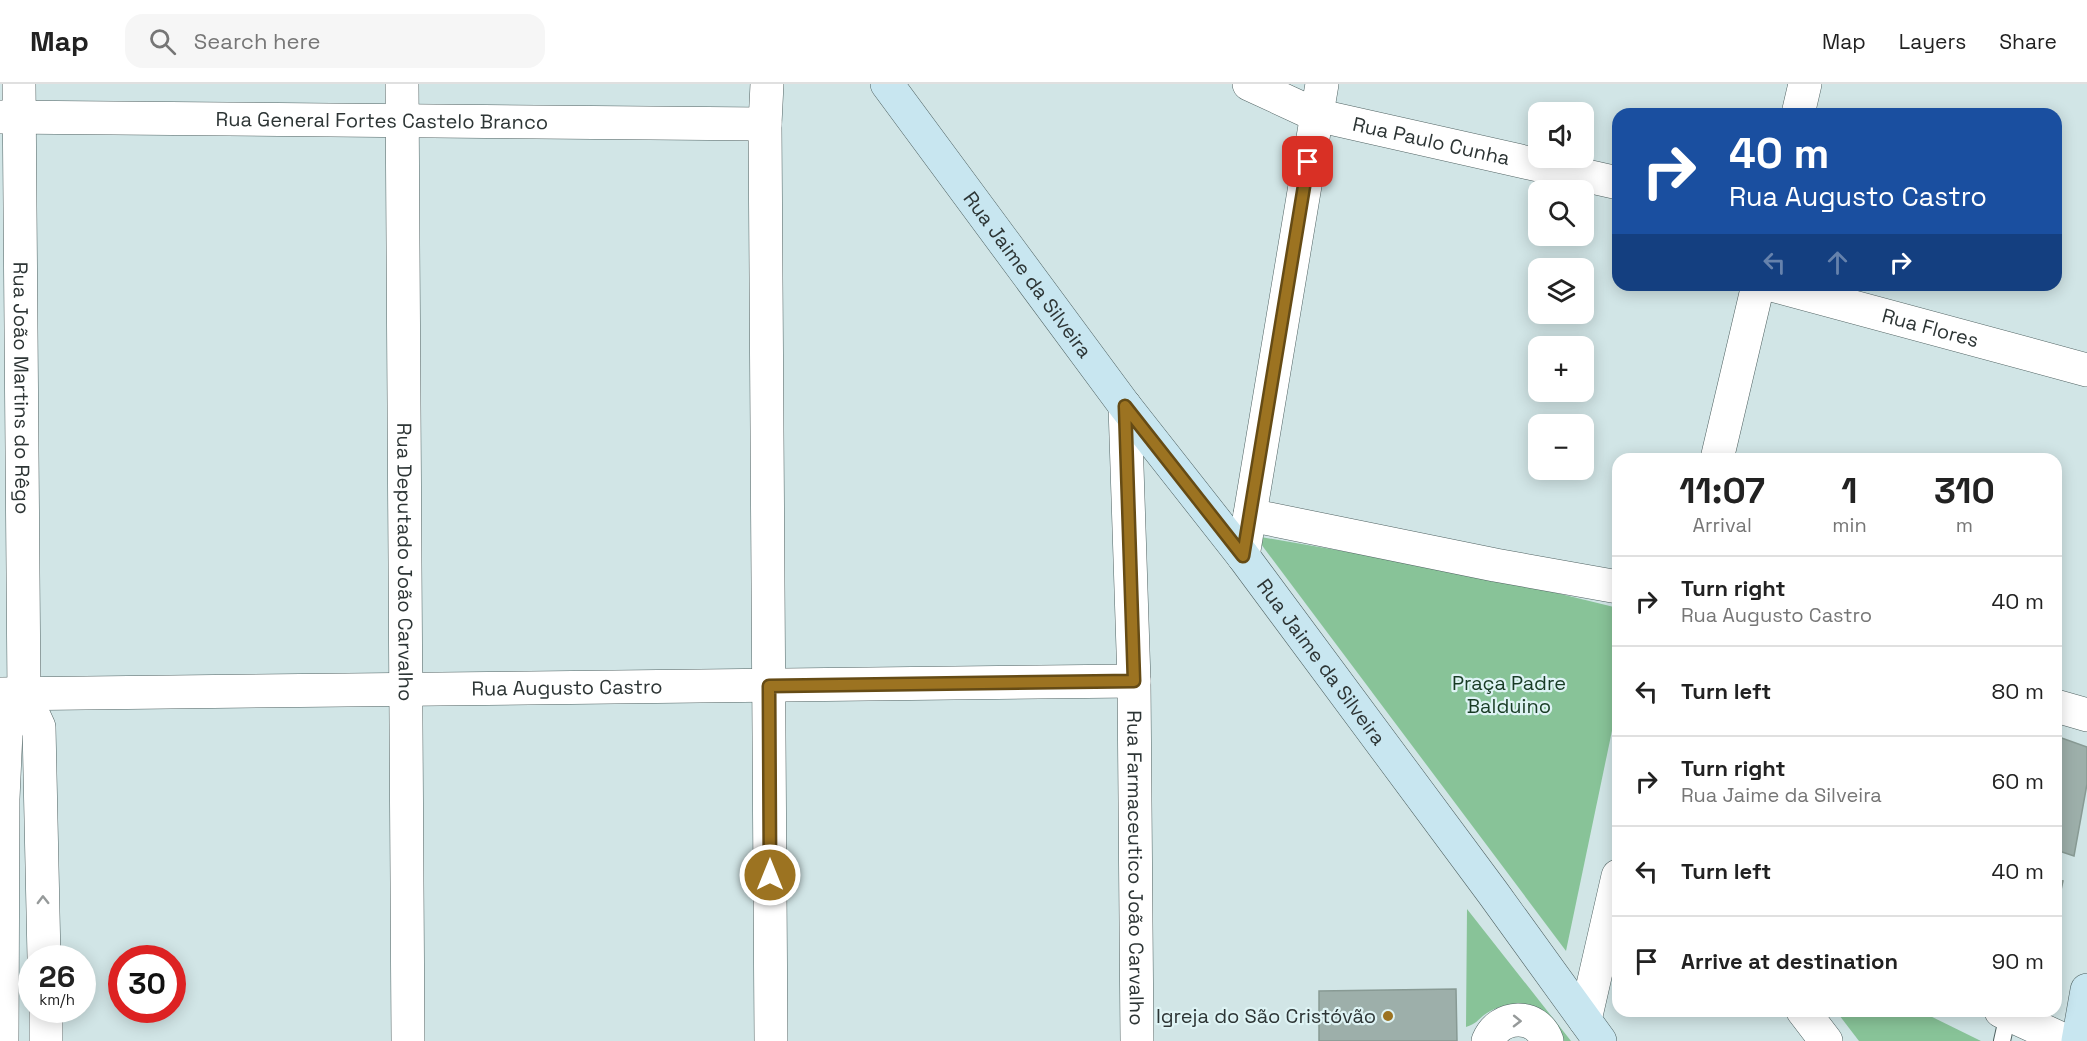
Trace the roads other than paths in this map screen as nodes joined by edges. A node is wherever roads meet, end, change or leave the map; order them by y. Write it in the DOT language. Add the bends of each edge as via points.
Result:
graph roads {
  1 [pos="19,84"];
  2 [pos="402,84"];
  3 [pos="767,84"];
  4 [pos="887,84"];
  5 [pos="1249,84"];
  6 [pos="1804,84"];
  7 [pos="1319,99"];
  8 [pos="1799,108"];
  9 [pos="10,117"];
  10 [pos="402,119"];
  11 [pos="765,124"];
  12 [pos="1612,181"];
  13 [pos="1757,291"];
  14 [pos="1794,291"];
  15 [pos="2087,370"];
  16 [pos="1125,406"];
  17 [pos="1719,453"];
  18 [pos="1250,515"];
  19 [pos="1243,556"];
  20 [pos="1612,586"];
  21 [pos="1134,681"];
  22 [pos="769,686"];
  23 [pos="405,690"];
  24 [pos="12,694"];
  25 [pos="2062,708"];
  26 [pos="2087,715"];
  27 [pos="1612,912"];
  28 [pos="44,945"];
  29 [pos="2087,990"];
  30 [pos="1808,1017"];
  31 [pos="2004,1022"];
  32 [pos="46,1023"];
  33 [pos="1592,1031"];
  34 [pos="2,1041"];
  35 [pos="46,1041"];
  36 [pos="408,1041"];
  37 [pos="771,1041"];
  38 [pos="1137,1041"];
  39 [pos="1488,1041"];
  40 [pos="1547,1041"];
  41 [pos="1826,1041"];
  42 [pos="2066,1041"];
  43 [pos="2078,1041"];
  1 -- 9 [label="street, Rua João Martins do Rêgo"];
  2 -- 10 [label="street, Rua Deputado João Carvalho"];
  3 -- 11 [label="street"];
  4 -- 16 [label="street, Rua Jaime da Silveira"];
  5 -- 7 [label="street, Rua Paulo Cunha"];
  6 -- 8 [label="street"];
  7 -- 12 [label="street, Rua Paulo Cunha"];
  7 -- 18 [label="street"];
  9 -- 10 [label="street, Rua General Fortes Castelo Branco"];
  9 -- 24 [label="street, Rua João Martins do Rêgo"];
  10 -- 11 [label="street, Rua General Fortes Castelo Branco"];
  10 -- 23 [label="street, Rua Deputado João Carvalho"];
  11 -- 22 [label="street"];
  13 -- 17 [label="street"];
  14 -- 15 [label="street, Rua Flores"];
  16 -- 19 [label="street, Rua Jaime da Silveira"];
  16 -- 21 [label="street, Rua Farmaceutico João Carvalho"];
  18 -- 19 [label="street"];
  18 -- 20 [label="street"];
  19 -- 33 [label="street, Rua Jaime da Silveira"];
  21 -- 22 [label="street, Rua Augusto Castro"];
  21 -- 38 [label="street, Rua Farmaceutico João Carvalho"];
  22 -- 23 [label="street, Rua Augusto Castro"];
  22 -- 37 [label="street"];
  23 -- 24 [label="street, Rua Augusto Castro"];
  23 -- 36 [label="street, Rua Deputado João Carvalho"];
  28 -- 24 [label="street, Rua João Martins do Rêgo, one-way" via="39,727"];
  24 -- 34 [label="street, Rua João Martins do Rêgo" via="3,799"];
  25 -- 26 [label="street"];
  27 -- 33 [label="street"];
  29 -- 43 [label="street"];
  30 -- 41 [label="street"];
  31 -- 42 [label="street"];
  32 -- 35 [label="street"];
  39 -- 40 [label="street, one-way" via="1502,1023 1521,1019 1540,1028"];
}
